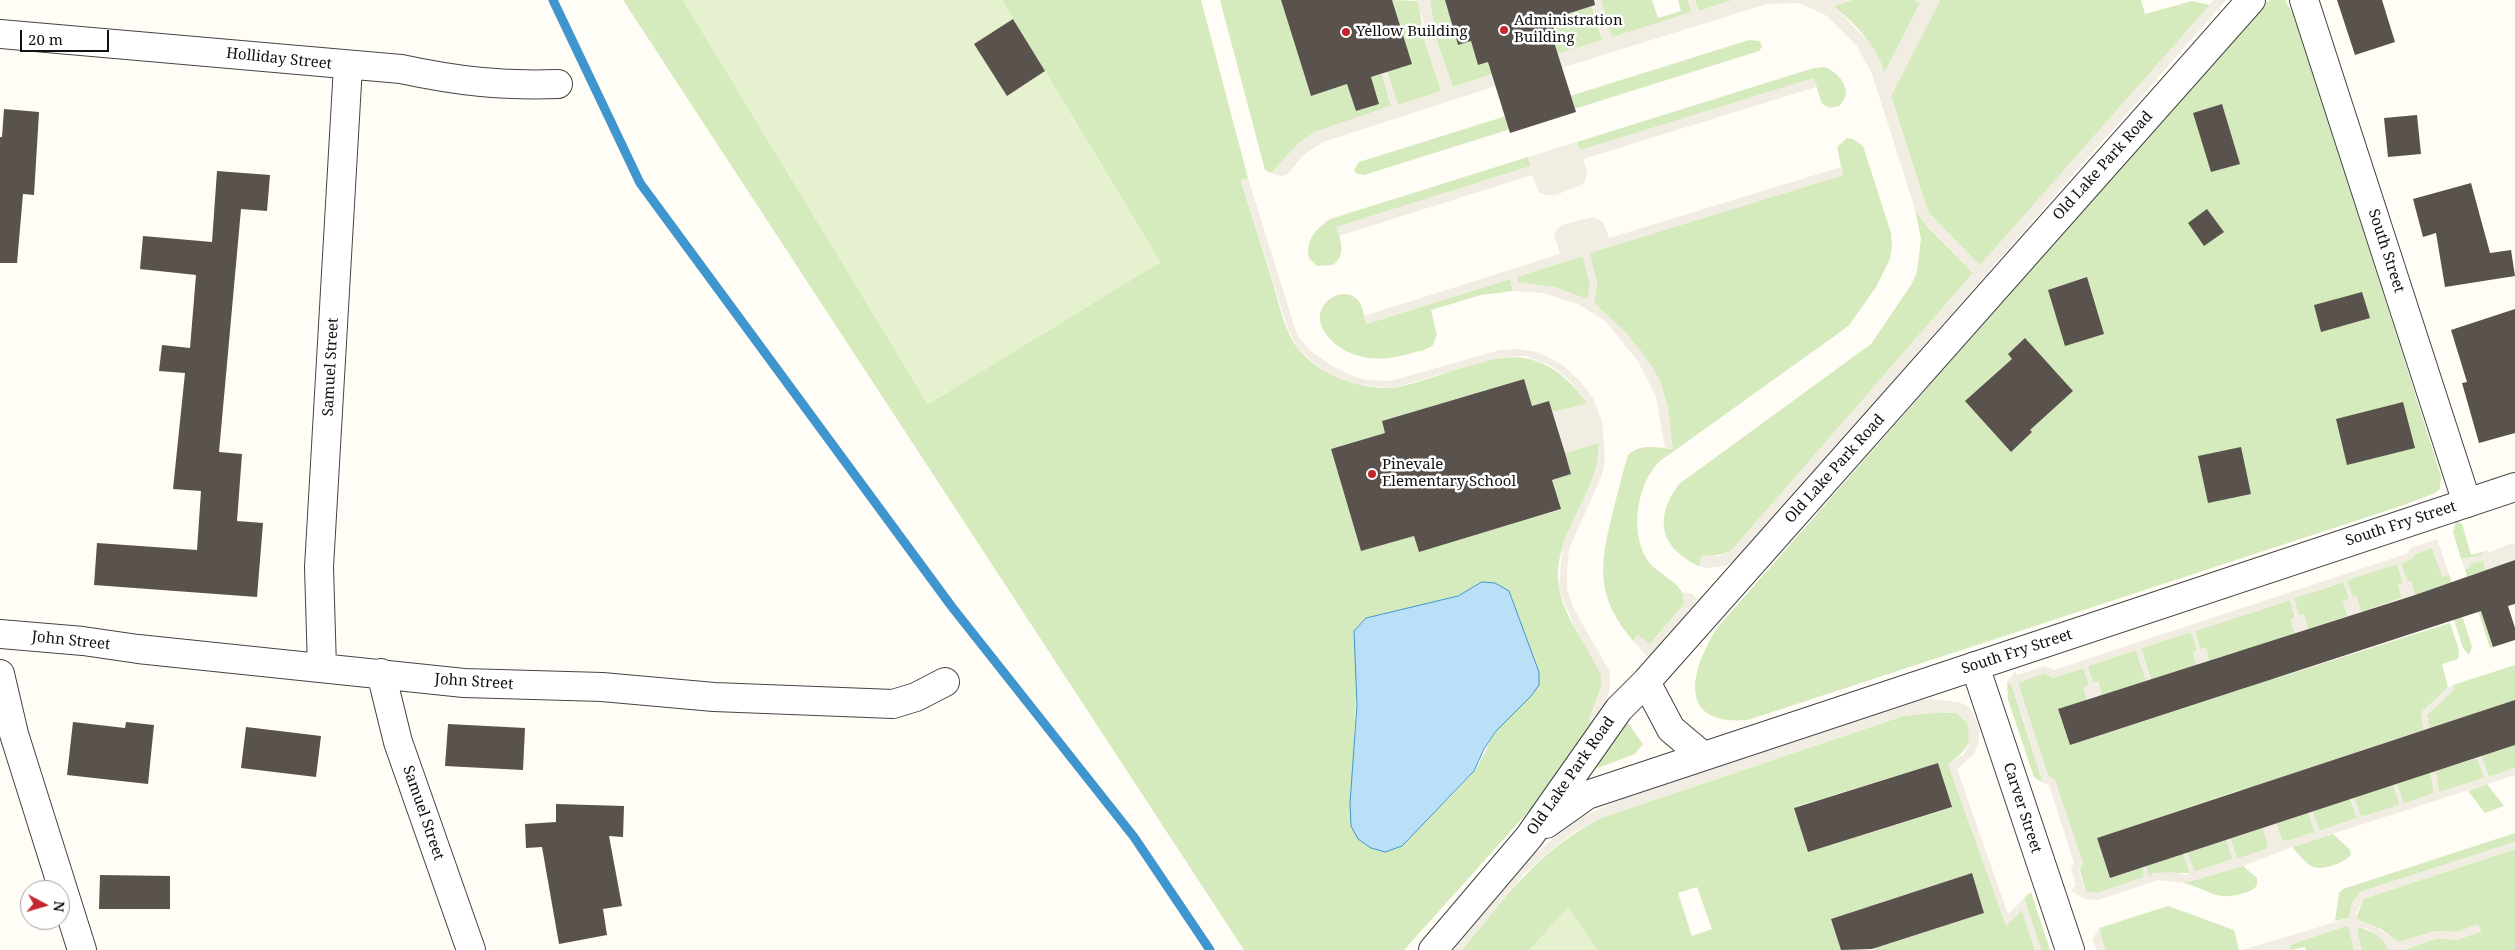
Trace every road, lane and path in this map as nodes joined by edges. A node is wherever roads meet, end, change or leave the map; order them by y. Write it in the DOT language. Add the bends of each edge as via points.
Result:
graph roads {
  1 [pos="2251,0"];
  2 [pos="2304,0"];
  3 [pos="0,34"];
  4 [pos="348,66"];
  5 [pos="558,84"];
  6 [pos="2515,487"];
  7 [pos="2467,503"];
  8 [pos="0,634"];
  9 [pos="1975,666"];
  10 [pos="322,668"];
  11 [pos="380,673"];
  12 [pos="0,674"];
  13 [pos="944,682"];
  14 [pos="1646,682"];
  15 [pos="1703,756"];
  16 [pos="1529,837"];
  17 [pos="82,950"];
  18 [pos="471,950"];
  19 [pos="1433,950"];
  20 [pos="2070,950"];
  1 -- 14 [label="street, Old Lake Park Road"];
  2 -- 7 [label="street, South Street"];
  3 -- 4 [label="street, Holliday Street"];
  4 -- 5 [label="street, Holliday Street" via="401,69 445,79 506,86"];
  4 -- 10 [label="street, Samuel Street" via="319,567"];
  6 -- 7 [label="street, South Fry Street"];
  7 -- 9 [label="street, South Fry Street"];
  8 -- 10 [label="street, John Street"];
  9 -- 15 [label="street, South Fry Street"];
  9 -- 20 [label="street, Carver Street"];
  10 -- 11 [label="street, John Street"];
  11 -- 13 [label="street, John Street" via="464,683 602,687 714,697 893,704 916,697"];
  11 -- 18 [label="street, Samuel Street" via="398,742"];
  12 -- 17 [label="street" via="14,734"];
  14 -- 15 [label="street" via="1671,729"];
  14 -- 16 [label="street, Old Lake Park Road" via="1619,709"];
  15 -- 16 [label="street, South Fry Street" via="1587,795"];
  16 -- 19 [label="street, Old Lake Park Road"];
}
